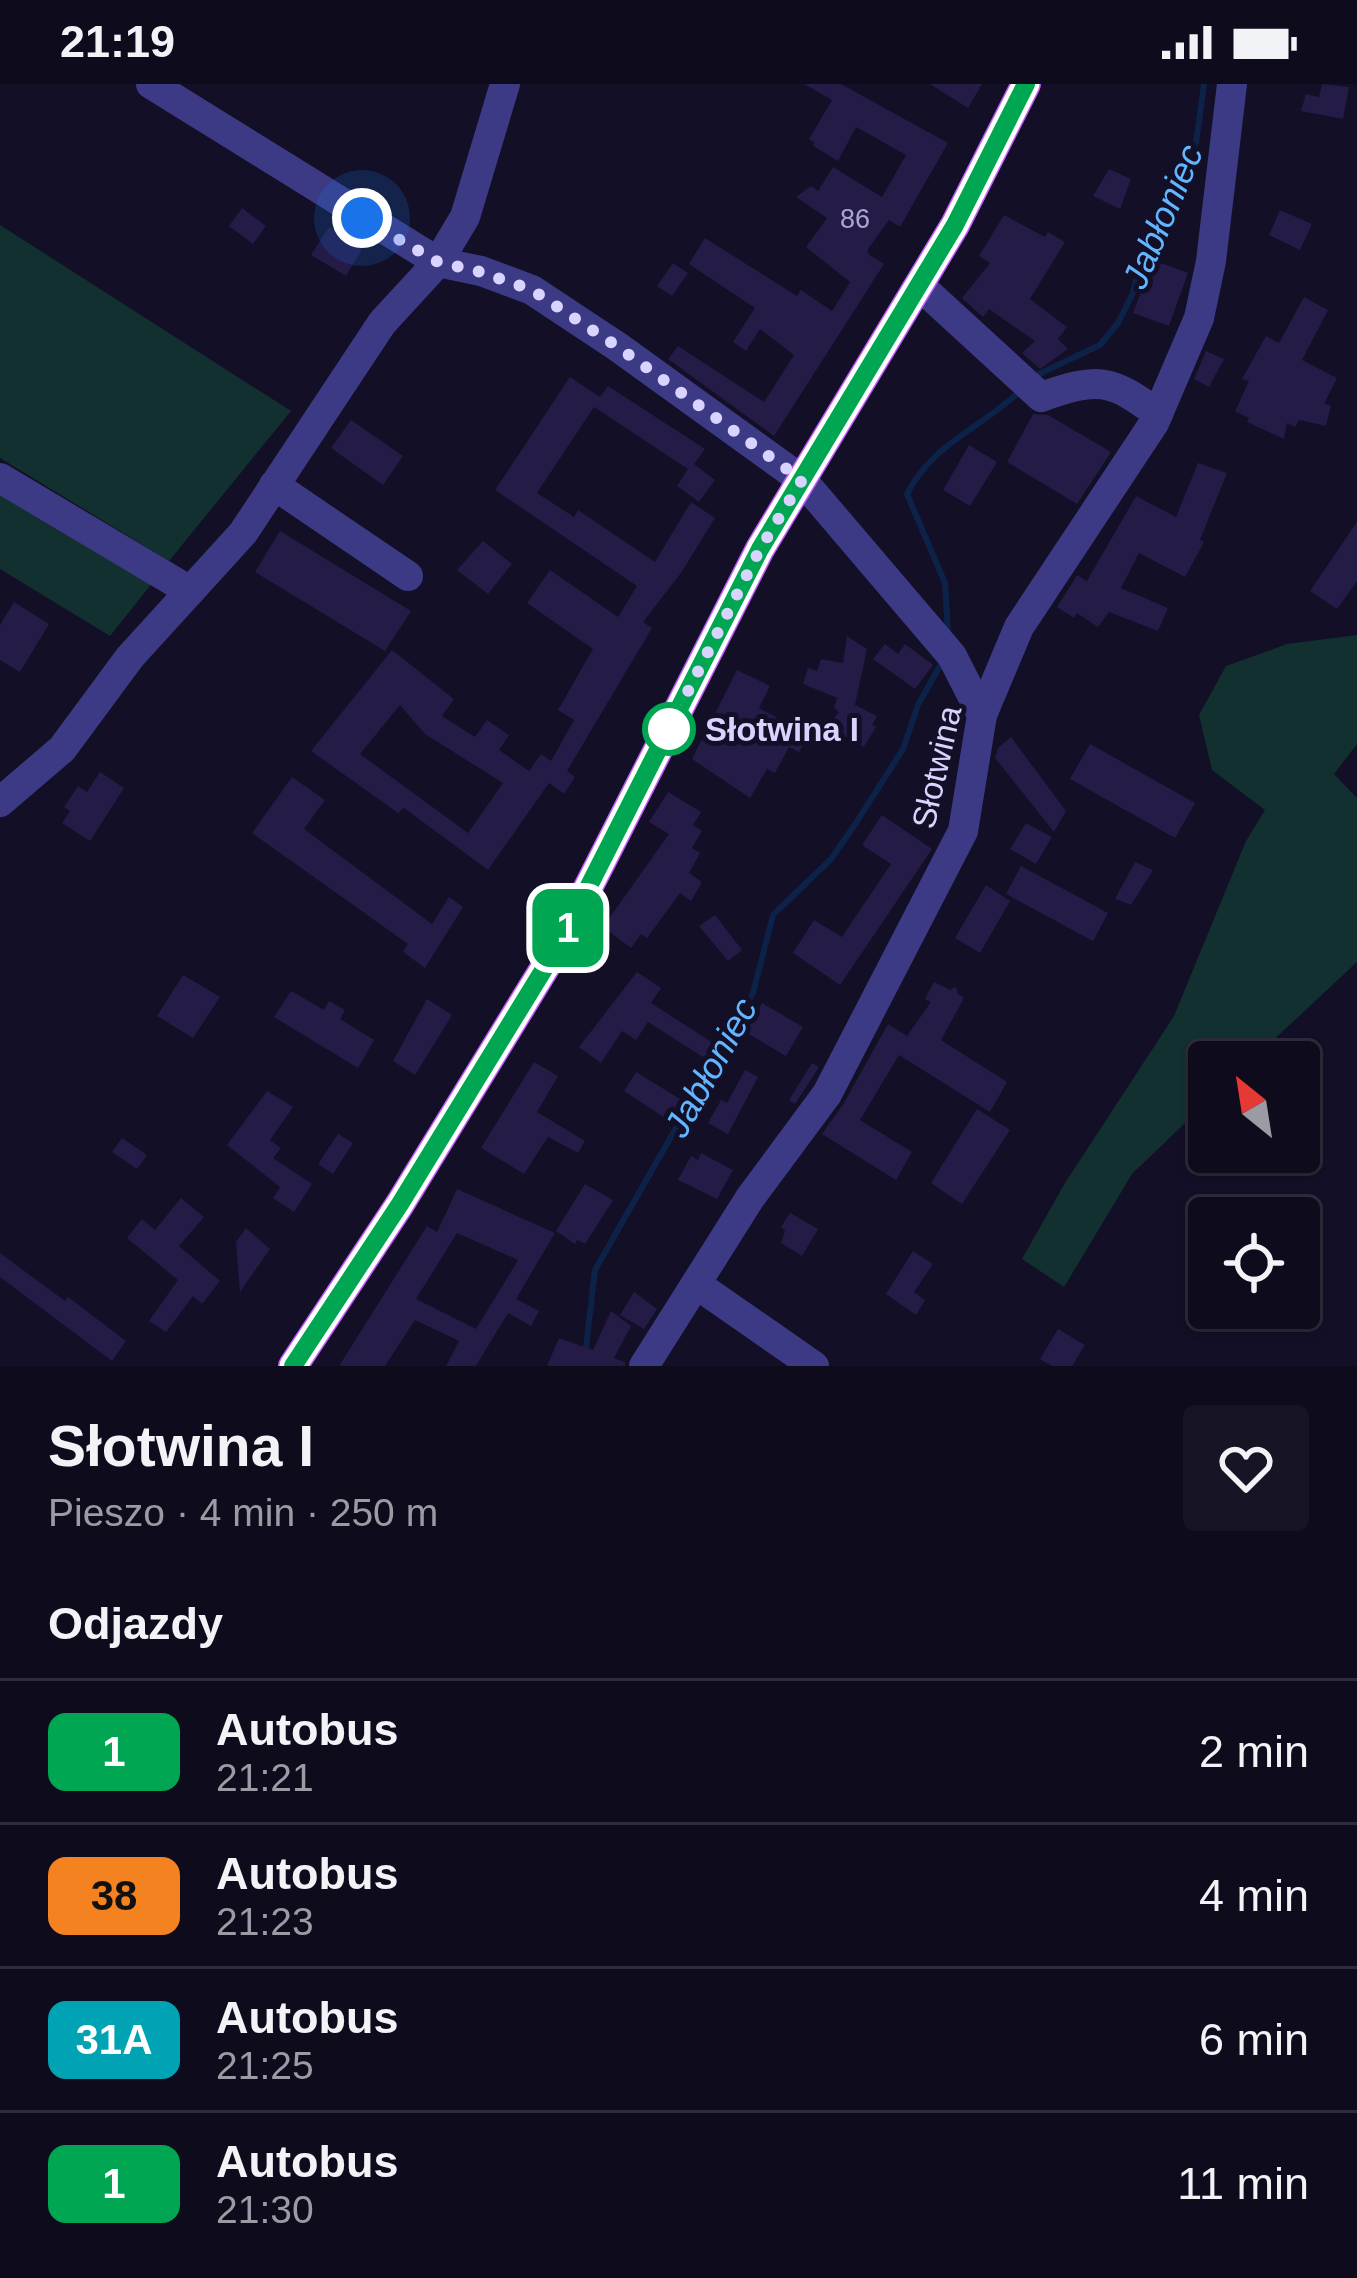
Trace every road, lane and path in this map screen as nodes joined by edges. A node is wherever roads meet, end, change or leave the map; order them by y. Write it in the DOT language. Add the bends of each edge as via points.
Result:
graph roads {
  1 [pos="151,84"];
  2 [pos="505,84"];
  3 [pos="1026,84"];
  4 [pos="1232,84"];
  5 [pos="438,262"];
  6 [pos="920,286"];
  7 [pos="1158,414"];
  8 [pos="0,478"];
  9 [pos="802,480"];
  10 [pos="274,485"];
  11 [pos="408,577"];
  12 [pos="190,591"];
  13 [pos="982,715"];
  14 [pos="0,802"];
  15 [pos="696,1284"];
  16 [pos="305,1362"];
  17 [pos="644,1366"];
  18 [pos="814,1366"];
  1 -- 5 [label="street"];
  2 -- 5 [label="street" via="465,217"];
  3 -- 6 [label="main road"];
  4 -- 7 [label="street, Słotwina" via="1211,261 1198,318"];
  5 -- 9 [label="street" via="532,290"];
  5 -- 10 [label="street" via="382,323"];
  6 -- 7 [label="street" via="1041,398 1097,382"];
  6 -- 9 [label="main road"];
  7 -- 13 [label="street, Słotwina" via="1019,627"];
  8 -- 12 [label="street"];
  9 -- 13 [label="street" via="952,656"];
  9 -- 16 [label="main road" via="560,943"];
  10 -- 11 [label="street"];
  10 -- 12 [label="street"];
  12 -- 14 [label="street" via="62,749"];
  13 -- 15 [label="street, Słotwina" via="963,831 923,912 826,1094"];
  15 -- 17 [label="street, Słotwina"];
  15 -- 18 [label="street"];
}
